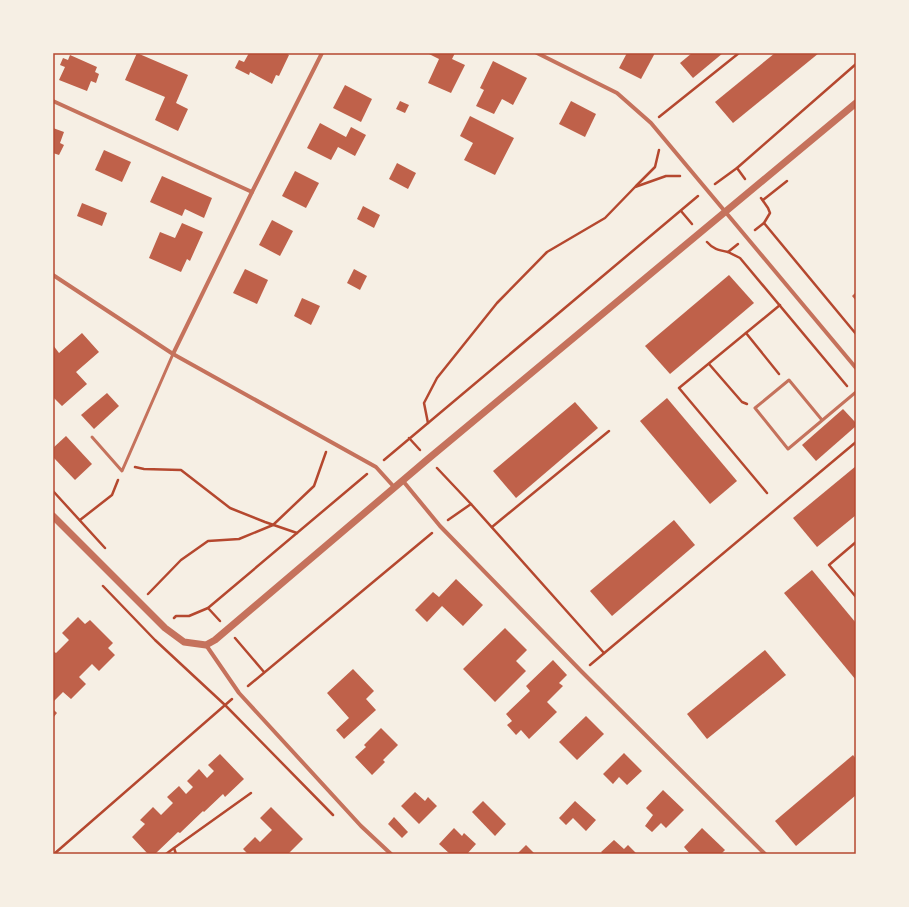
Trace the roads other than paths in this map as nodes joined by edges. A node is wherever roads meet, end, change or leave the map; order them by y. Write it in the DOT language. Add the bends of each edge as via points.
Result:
graph roads {
  1 [pos="322,53"];
  2 [pos="537,53"];
  3 [pos="53,101"];
  4 [pos="856,103"];
  5 [pos="252,192"];
  6 [pos="726,211"];
  7 [pos="53,275"];
  8 [pos="173,354"];
  9 [pos="856,368"];
  10 [pos="855,393"];
  11 [pos="822,420"];
  12 [pos="92,437"];
  13 [pos="403,481"];
  14 [pos="395,488"];
  15 [pos="53,516"];
  16 [pos="206,645"];
  17 [pos="391,854"];
  18 [pos="765,854"];
  1 -- 5 [label="street"];
  2 -- 6 [label="street" via="617,93 651,123"];
  3 -- 5 [label="street"];
  4 -- 6 [label="street"];
  5 -- 8 [label="street"];
  6 -- 9 [label="street"];
  6 -- 13 [label="street"];
  7 -- 8 [label="street"];
  8 -- 12 [label="lane" via="122,471"];
  8 -- 14 [label="street" via="376,467"];
  10 -- 11 [label="lane"];
  11 -- 11 [label="lane" via="788,449 755,408 789,380"];
  13 -- 14 [label="street"];
  13 -- 18 [label="street" via="440,526"];
  14 -- 16 [label="street" via="228,630"];
  15 -- 16 [label="street" via="165,628 184,642"];
  16 -- 17 [label="street" via="240,693 361,826"];
}
